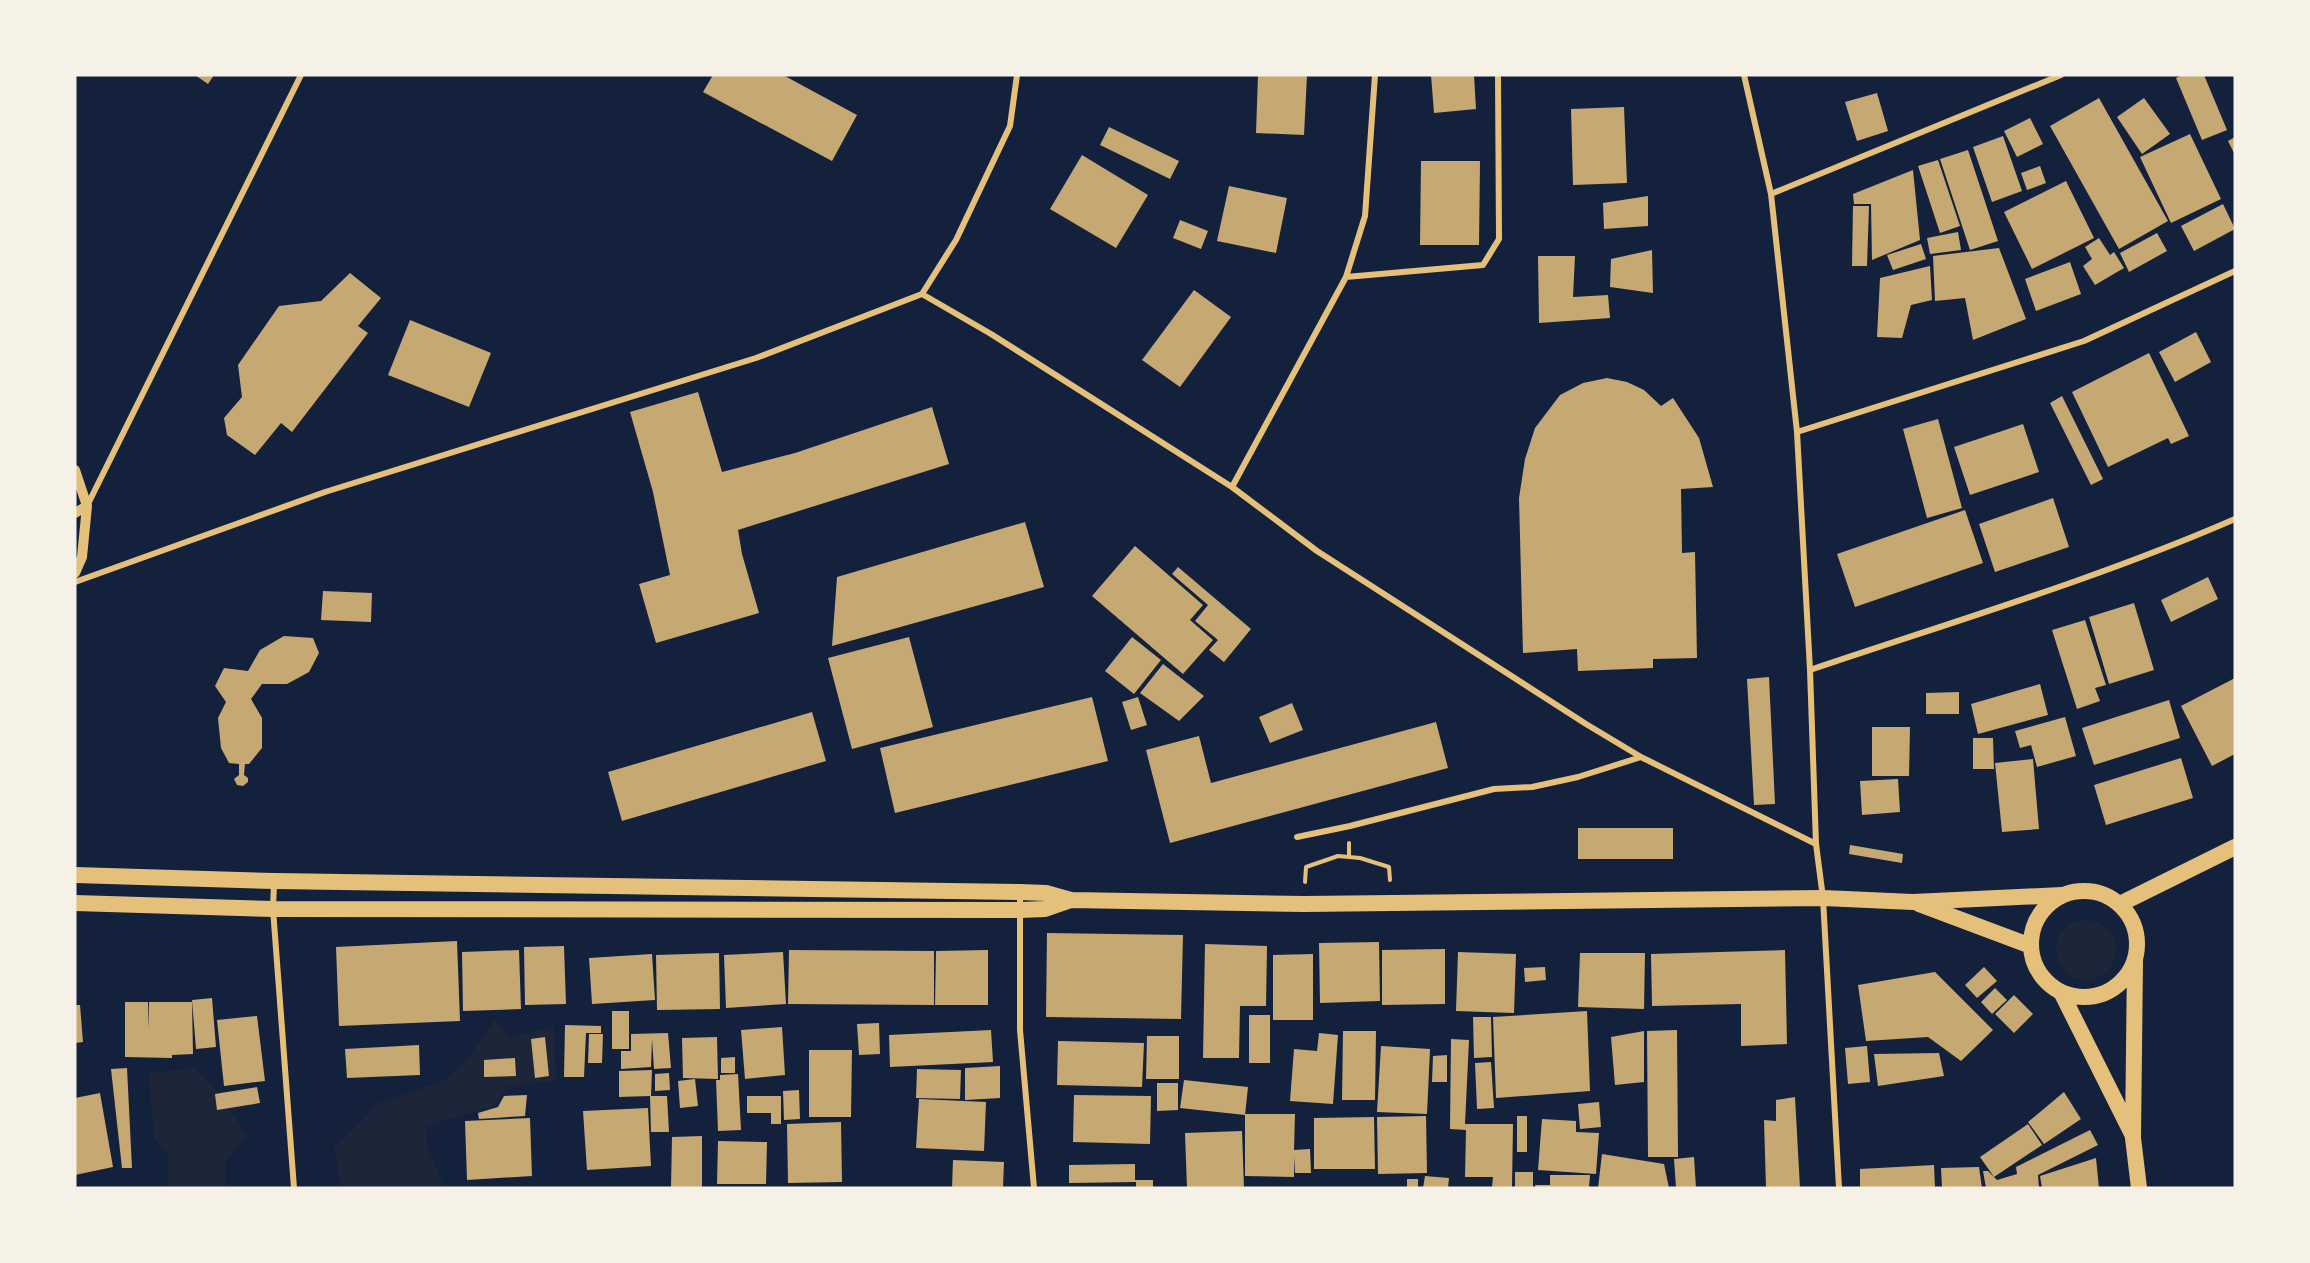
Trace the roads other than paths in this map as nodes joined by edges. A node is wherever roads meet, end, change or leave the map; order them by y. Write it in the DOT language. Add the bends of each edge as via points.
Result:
graph roads {
  1 [pos="301,75"];
  2 [pos="1017,75"];
  3 [pos="1375,75"];
  4 [pos="1498,75"];
  5 [pos="1744,75"];
  6 [pos="2061,75"];
  7 [pos="1771,194"];
  8 [pos="2235,271"];
  9 [pos="1346,278"];
  10 [pos="922,294"];
  11 [pos="1797,432"];
  12 [pos="75,470"];
  13 [pos="1232,487"];
  14 [pos="87,506"];
  15 [pos="75,513"];
  16 [pos="2235,519"];
  17 [pos="75,573"];
  18 [pos="75,582"];
  19 [pos="1810,670"];
  20 [pos="1641,757"];
  21 [pos="1297,837"];
  22 [pos="1816,844"];
  23 [pos="2235,847"];
  24 [pos="75,875"];
  25 [pos="274,880"];
  26 [pos="1020,892"];
  27 [pos="2062,895"];
  28 [pos="1823,898"];
  29 [pos="1071,900"];
  30 [pos="1913,902"];
  31 [pos="75,903"];
  32 [pos="2120,904"];
  33 [pos="273,909"];
  34 [pos="1020,910"];
  35 [pos="2031,946"];
  36 [pos="2135,955"];
  37 [pos="2061,992"];
  38 [pos="2133,1138"];
  39 [pos="294,1188"];
  40 [pos="1034,1188"];
  41 [pos="1839,1188"];
  42 [pos="2139,1188"];
  1 -- 14 [label="street"];
  2 -- 10 [label="street" via="1010,126 956,240"];
  3 -- 9 [label="street" via="1365,216"];
  4 -- 9 [label="street" via="1499,239 1483,265"];
  5 -- 7 [label="street"];
  6 -- 7 [label="street"];
  7 -- 11 [label="street"];
  8 -- 11 [label="street" via="2084,341"];
  9 -- 13 [label="street"];
  10 -- 13 [label="street"];
  10 -- 18 [label="street" via="756,358 325,492"];
  11 -- 19 [label="street"];
  12 -- 14 [label="street"];
  13 -- 20 [label="street" via="1317,551"];
  14 -- 15 [label="street"];
  14 -- 17 [label="street" via="82,557"];
  16 -- 19 [label="street" via="2060,587"];
  19 -- 22 [label="street"];
  20 -- 21 [label="street" via="1578,777 1533,787 1494,789"];
  20 -- 22 [label="street"];
  22 -- 28 [label="street"];
  23 -- 32 [label="highway"];
  24 -- 25 [label="highway"];
  25 -- 26 [label="highway"];
  25 -- 33 [label="street"];
  26 -- 29 [label="highway" via="1046,893"];
  26 -- 34 [label="street"];
  27 -- 30 [label="highway"];
  27 -- 32 [label="highway" via="2102,893"];
  27 -- 35 [label="highway" via="2045,908 2034,925"];
  28 -- 29 [label="highway" via="1304,904"];
  28 -- 30 [label="highway"];
  28 -- 41 [label="street"];
  29 -- 34 [label="highway" via="1045,909"];
  30 -- 35 [label="highway"];
  31 -- 33 [label="highway"];
  32 -- 36 [label="highway" via="2134,928"];
  33 -- 34 [label="highway"];
  33 -- 39 [label="street"];
  34 -- 40 [label="street" via="1020,1030"];
  35 -- 37 [label="highway" via="2040,973"];
  36 -- 37 [label="highway" via="2128,972 2115,986 2098,995 2079,997"];
  36 -- 38 [label="highway"];
  37 -- 38 [label="highway"];
  38 -- 42 [label="highway"];
}
